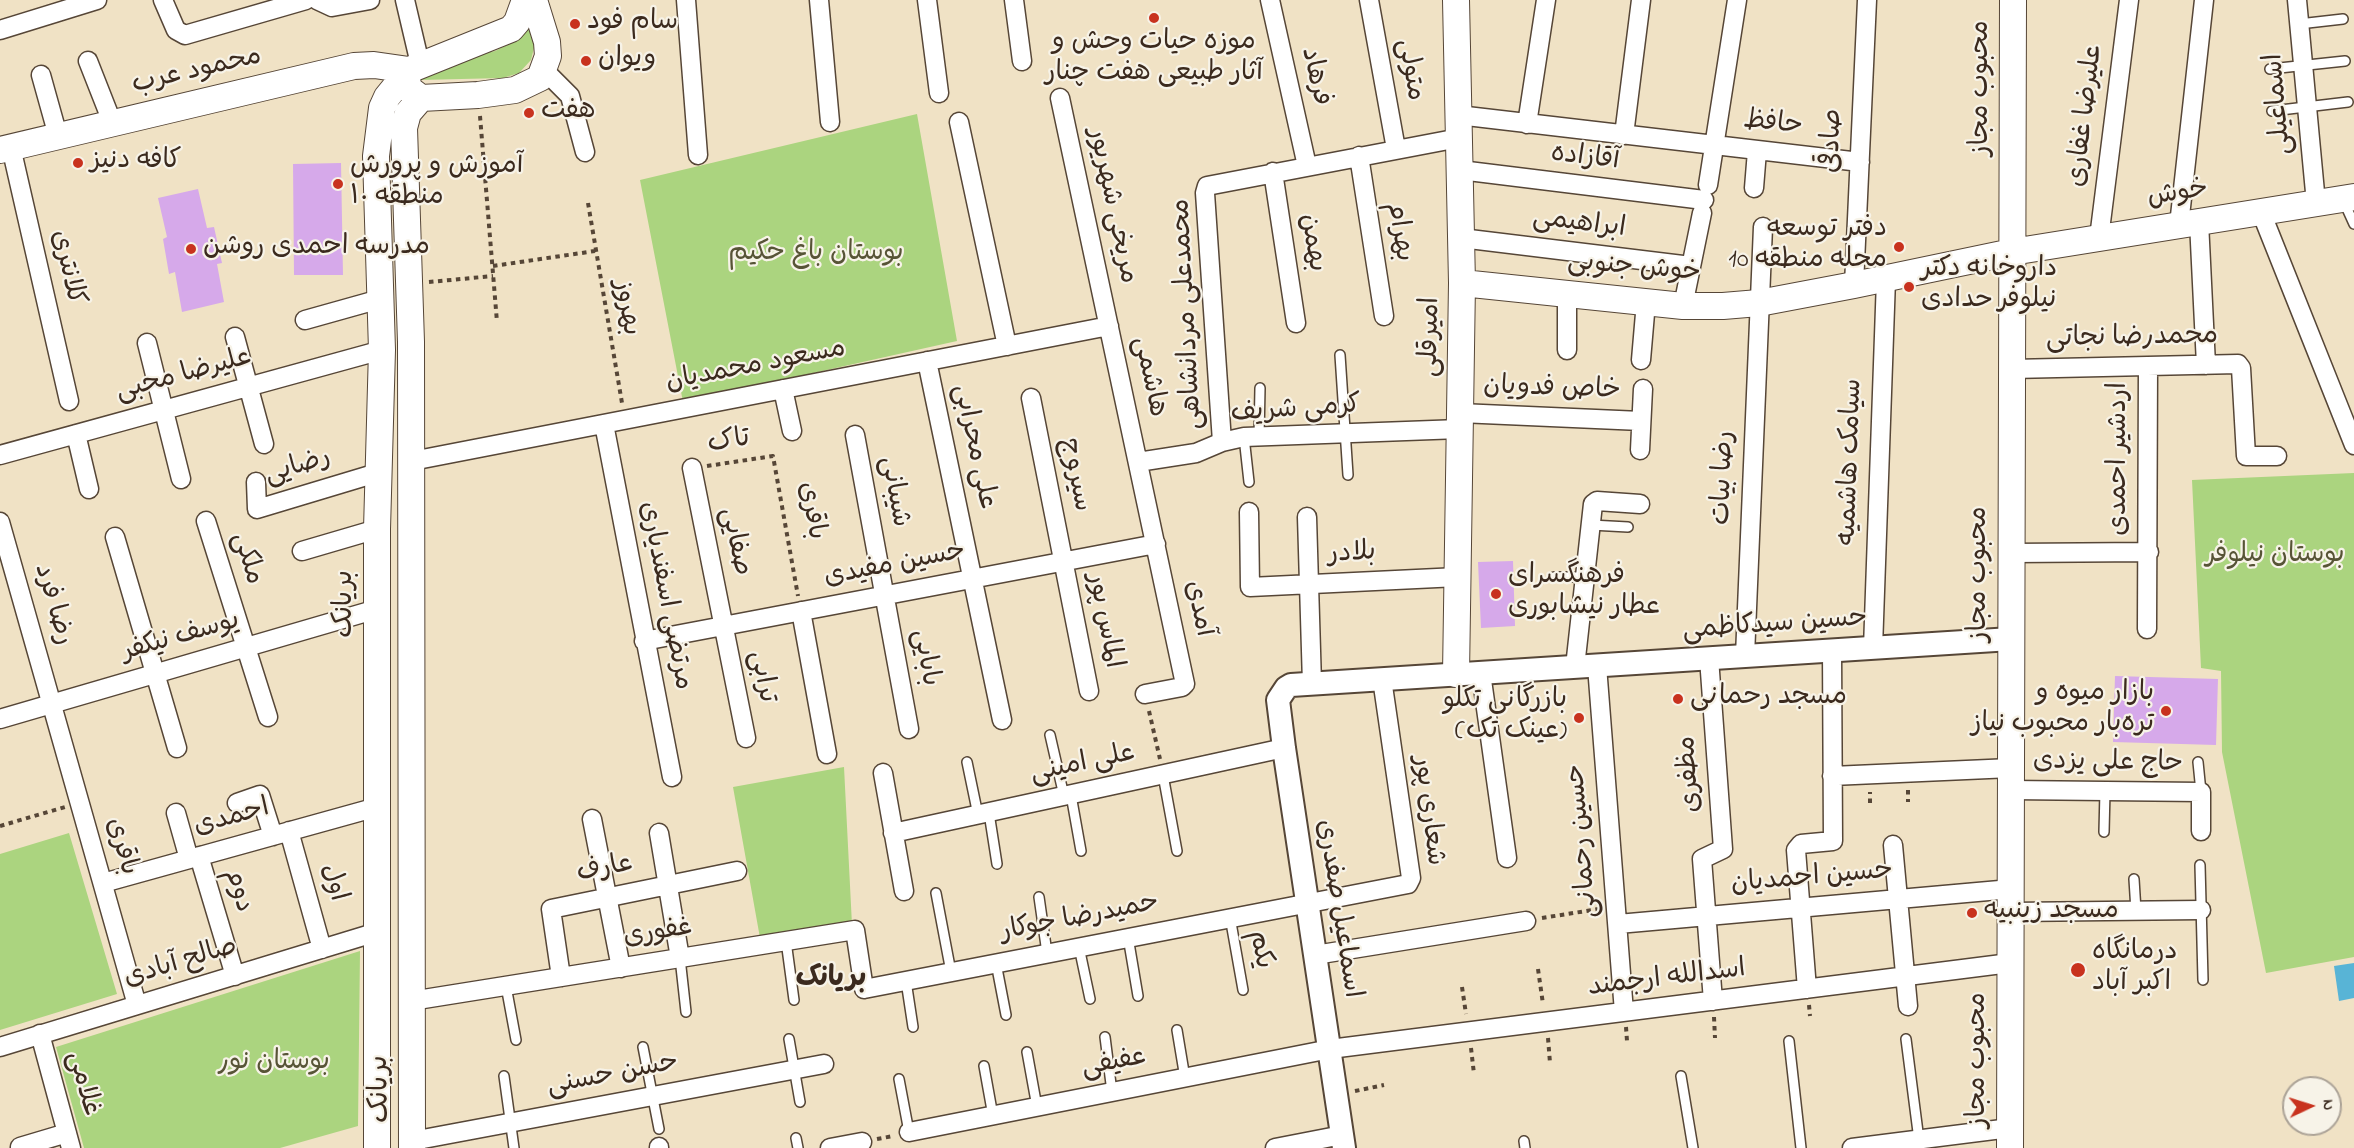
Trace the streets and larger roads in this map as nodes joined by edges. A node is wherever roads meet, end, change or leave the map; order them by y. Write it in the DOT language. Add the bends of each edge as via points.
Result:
graph roads {
  1 [pos="97,0"];
  2 [pos="163,0"];
  3 [pos="306,0"];
  4 [pos="317,0"];
  5 [pos="369,0"];
  6 [pos="405,0"];
  7 [pos="525,0"];
  8 [pos="534,0"];
  9 [pos="686,0"];
  10 [pos="819,0"];
  11 [pos="927,0"];
  12 [pos="1014,0"];
  13 [pos="1270,0"];
  14 [pos="1369,0"];
  15 [pos="1456,0"];
  16 [pos="1546,0"];
  17 [pos="1641,0"];
  18 [pos="1737,0"];
  19 [pos="1866,0"];
  20 [pos="2013,0"];
  21 [pos="2129,0"];
  22 [pos="2204,0"];
  23 [pos="2297,0"];
  24 [pos="47,7"];
  25 [pos="0,30"];
  26 [pos="88,61"];
  27 [pos="1022,61"];
  28 [pos="415,67"];
  29 [pos="545,71"];
  30 [pos="41,75"];
  31 [pos="939,93"];
  32 [pos="421,98"];
  33 [pos="1060,98"];
  34 [pos="112,122"];
  35 [pos="830,122"];
  36 [pos="959,122"];
  37 [pos="1527,124"];
  38 [pos="1458,127"];
  39 [pos="1624,135"];
  40 [pos="58,136"];
  41 [pos="1716,146"];
  42 [pos="5,149"];
  43 [pos="1396,149"];
  44 [pos="1758,150"];
  45 [pos="585,152"];
  46 [pos="698,155"];
  47 [pos="1359,156"];
  48 [pos="1860,162"];
  49 [pos="1307,166"];
  50 [pos="1460,170"];
  51 [pos="1273,172"];
  52 [pos="1754,188"];
  53 [pos="2348,198"];
  54 [pos="1705,200"];
  55 [pos="2316,203"];
  56 [pos="2261,212"];
  57 [pos="2189,223"];
  58 [pos="1763,227"];
  59 [pos="1461,238"];
  60 [pos="2099,238"];
  61 [pos="2012,252"];
  62 [pos="1691,266"];
  63 [pos="1886,279"];
  64 [pos="1462,283"];
  65 [pos="1854,285"];
  66 [pos="1567,294"];
  67 [pos="380,299"];
  68 [pos="1646,302"];
  69 [pos="1759,303"];
  70 [pos="1683,306"];
  71 [pos="1384,316"];
  72 [pos="305,320"];
  73 [pos="1296,323"];
  74 [pos="1110,326"];
  75 [pos="235,337"];
  76 [pos="147,342"];
  77 [pos="1007,346"];
  78 [pos="382,350"];
  79 [pos="1567,350"];
  80 [pos="1641,360"];
  81 [pos="927,361"];
  82 [pos="2206,365"];
  83 [pos="2148,366"];
  84 [pos="2012,369"];
  85 [pos="248,387"];
  86 [pos="783,389"];
  87 [pos="1643,389"];
  88 [pos="1031,398"];
  89 [pos="69,401"];
  90 [pos="164,410"];
  91 [pos="1460,421"];
  92 [pos="1641,421"];
  93 [pos="604,424"];
  94 [pos="792,431"];
  95 [pos="76,434"];
  96 [pos="855,435"];
  97 [pos="1222,442"];
  98 [pos="264,444"];
  99 [pos="2354,445"];
  100 [pos="1640,450"];
  101 [pos="0,455"];
  102 [pos="2277,456"];
  103 [pos="412,462"];
  104 [pos="1138,462"];
  105 [pos="692,468"];
  106 [pos="380,472"];
  107 [pos="181,479"];
  108 [pos="256,482"];
  109 [pos="89,489"];
  110 [pos="1640,504"];
  111 [pos="1249,512"];
  112 [pos="1307,517"];
  113 [pos="206,521"];
  114 [pos="0,522"];
  115 [pos="377,529"];
  116 [pos="115,537"];
  117 [pos="1156,544"];
  118 [pos="302,551"];
  119 [pos="2149,552"];
  120 [pos="2012,553"];
  121 [pos="1063,562"];
  122 [pos="1458,577"];
  123 [pos="972,579"];
  124 [pos="1309,584"];
  125 [pos="885,595"];
  126 [pos="377,609"];
  127 [pos="412,609"];
  128 [pos="801,611"];
  129 [pos="724,626"];
  130 [pos="2147,629"];
  131 [pos="2011,639"];
  132 [pos="644,641"];
  133 [pos="244,648"];
  134 [pos="1873,648"];
  135 [pos="1832,651"];
  136 [pos="1745,656"];
  137 [pos="1709,658"];
  138 [pos="1586,666"];
  139 [pos="153,674"];
  140 [pos="1469,674"];
  141 [pos="1382,679"];
  142 [pos="1302,684"];
  143 [pos="1089,691"];
  144 [pos="1145,694"];
  145 [pos="52,704"];
  146 [pos="268,717"];
  147 [pos="0,719"];
  148 [pos="1002,720"];
  149 [pos="909,729"];
  150 [pos="746,738"];
  151 [pos="177,748"];
  152 [pos="1284,748"];
  153 [pos="827,754"];
  154 [pos="883,773"];
  155 [pos="1832,776"];
  156 [pos="672,777"];
  157 [pos="2011,779"];
  158 [pos="237,803"];
  159 [pos="376,807"];
  160 [pos="176,813"];
  161 [pos="592,819"];
  162 [pos="2201,831"];
  163 [pos="658,833"];
  164 [pos="893,833"];
  165 [pos="281,834"];
  166 [pos="1893,845"];
  167 [pos="194,858"];
  168 [pos="1507,858"];
  169 [pos="737,871"];
  170 [pos="103,883"];
  171 [pos="668,885"];
  172 [pos="904,891"];
  173 [pos="609,897"];
  174 [pos="1898,899"];
  175 [pos="2011,901"];
  176 [pos="1307,902"];
  177 [pos="1801,907"];
  178 [pos="2201,910"];
  179 [pos="1617,915"];
  180 [pos="1707,916"];
  181 [pos="1526,921"];
  182 [pos="377,933"];
  183 [pos="322,949"];
  184 [pos="1315,955"];
  185 [pos="681,958"];
  186 [pos="2010,963"];
  187 [pos="621,968"];
  188 [pos="235,976"];
  189 [pos="561,977"];
  190 [pos="1906,977"];
  191 [pos="864,989"];
  192 [pos="1807,989"];
  193 [pos="411,1001"];
  194 [pos="1713,1001"];
  195 [pos="137,1005"];
  196 [pos="1908,1006"];
  197 [pos="1624,1012"];
  198 [pos="40,1034"];
  199 [pos="0,1047"];
  200 [pos="1330,1049"];
  201 [pos="824,1064"];
  202 [pos="909,1132"];
  203 [pos="2010,1138"];
  204 [pos="69,1141"];
  205 [pos="1343,1141"];
  206 [pos="19,1142"];
  207 [pos="862,1142"];
  208 [pos="412,1144"];
  209 [pos="377,1148"];
  210 [pos="830,1148"];
  211 [pos="1275,1148"];
  212 [pos="1855,1148"];
  1 -- 24 [label="street"];
  2 -- 3 [label="street" via="176,30 189,35"];
  4 -- 5 [label="street" via="332,7"];
  6 -- 28 [label="street"];
  7 -- 28 [label="main road" via="518,22 511,29"];
  8 -- 29 [label="main road" via="547,42"];
  9 -- 46 [label="street"];
  10 -- 35 [label="street"];
  11 -- 31 [label="street"];
  12 -- 27 [label="street"];
  13 -- 49 [label="street, فرهاد"];
  14 -- 43 [label="street, متولی"];
  15 -- 38 [label="main road, امیرقلی"];
  16 -- 37 [label="street"];
  17 -- 39 [label="street"];
  18 -- 41 [label="street"];
  19 -- 48 [label="street, صادقی"];
  20 -- 61 [label="main road, محبوب مجاز"];
  21 -- 60 [label="street, علیرضا غفاری"];
  22 -- 57 [label="street"];
  23 -- 55 [label="street, اسماعیلی"];
  24 -- 25 [label="street"];
  26 -- 34 [label="street"];
  28 -- 32 [label="main road" via="407,80 409,89"];
  28 -- 34 [label="main road, محمود عرب" via="354,66"];
  28 -- 67 [label="main road, بریانک" via="387,97 378,125"];
  29 -- 32 [label="main road" via="532,84 515,90"];
  29 -- 45 [label="street" via="570,96"];
  30 -- 40 [label="street"];
  32 -- 103 [label="main road, بریانک" via="408,113 404,128 411,284"];
  33 -- 74 [label="street, مریخی شهریور"];
  34 -- 40 [label="main road, محمود عرب"];
  36 -- 77 [label="street"];
  37 -- 38 [label="street"];
  37 -- 39 [label="street"];
  38 -- 43 [label="street, محمدعلی مردانشاهی"];
  38 -- 50 [label="main road, امیرقلی"];
  39 -- 41 [label="street"];
  40 -- 42 [label="main road, محمود عرب"];
  41 -- 44 [label="street, حافظ"];
  41 -- 54 [label="street"];
  42 -- 89 [label="street, کلانتری"];
  43 -- 47 [label="street, محمدعلی مردانشاهی"];
  44 -- 48 [label="street, حافظ"];
  44 -- 52 [label="street"];
  47 -- 49 [label="street, محمدعلی مردانشاهی"];
  47 -- 71 [label="street, بهرام"];
  48 -- 65 [label="street, صادقی"];
  49 -- 51 [label="street, محمدعلی مردانشاهی"];
  50 -- 54 [label="street, آقازاده"];
  50 -- 59 [label="main road, امیرقلی"];
  51 -- 73 [label="street, بهمن"];
  51 -- 97 [label="street, محمدعلی مردانشاهی" via="1213,183 1205,193"];
  53 -- 55 [label="main road, خوش"];
  54 -- 62 [label="street"];
  55 -- 56 [label="main road, خوش"];
  56 -- 57 [label="main road, خوش"];
  56 -- 99 [label="street"];
  57 -- 60 [label="main road, خوش"];
  57 -- 82 [label="street"];
  58 -- 69 [label="street, رضا بیات"];
  59 -- 62 [label="street, ابراهیمی"];
  59 -- 64 [label="main road, امیرقلی"];
  60 -- 61 [label="main road, خوش"];
  61 -- 63 [label="main road, خوش جنوبی"];
  61 -- 84 [label="main road, محبوب مجاز"];
  62 -- 70 [label="street"];
  63 -- 65 [label="main road, خوش جنوبی"];
  63 -- 134 [label="street, سیامک هاشمیه"];
  64 -- 66 [label="main road, خوش جنوبی"];
  64 -- 91 [label="main road, امیرقلی"];
  65 -- 69 [label="main road, خوش جنوبی"];
  66 -- 68 [label="main road, خوش جنوبی"];
  66 -- 79 [label="street"];
  67 -- 72 [label="street"];
  67 -- 78 [label="main road, بریانک"];
  68 -- 70 [label="main road, خوش جنوبی"];
  68 -- 80 [label="street"];
  69 -- 70 [label="main road, خوش جنوبی"];
  69 -- 136 [label="street, رضا بیات"];
  74 -- 77 [label="street, مسعود محمدیان"];
  74 -- 104 [label="street, هاشمی"];
  75 -- 85 [label="street"];
  76 -- 90 [label="street"];
  77 -- 81 [label="street, مسعود محمدیان"];
  78 -- 85 [label="street, علیرضا محبی"];
  78 -- 106 [label="main road, بریانک"];
  81 -- 86 [label="street, مسعود محمدیان"];
  81 -- 123 [label="street, علی محرابی"];
  82 -- 83 [label="street, محمدرضا نجاتی"];
  82 -- 102 [label="street, محمدرضا نجاتی" via="2238,364 2246,456"];
  83 -- 84 [label="street, محمدرضا نجاتی"];
  83 -- 119 [label="street, اردشیر احمدی"];
  84 -- 120 [label="main road, محبوب مجاز"];
  85 -- 90 [label="street, علیرضا محبی"];
  85 -- 98 [label="street"];
  86 -- 93 [label="street, مسعود محمدیان"];
  86 -- 94 [label="street"];
  87 -- 92 [label="street"];
  88 -- 121 [label="street, سیروج"];
  90 -- 95 [label="street, علیرضا محبی"];
  90 -- 107 [label="street"];
  91 -- 92 [label="street, خاص فدویان"];
  91 -- 97 [label="street, کرمی شریف"];
  91 -- 122 [label="main road, امیرقلی"];
  92 -- 100 [label="street"];
  93 -- 103 [label="street, مسعود محمدیان"];
  93 -- 132 [label="street, مرتضی اسفندیاری"];
  95 -- 101 [label="street, علیرضا محبی"];
  95 -- 109 [label="street"];
  96 -- 125 [label="street, شیبانی"];
  97 -- 104 [label="street, کرمی شریف" via="1196,453"];
  103 -- 127 [label="main road, بریانک"];
  104 -- 117 [label="street, هاشمی"];
  105 -- 129 [label="street, صفایی"];
  106 -- 108 [label="street, رضایی" via="257,509"];
  106 -- 115 [label="main road, بریانک"];
  110 -- 138 [label="street, حسین رحمانی" via="1593,504 1586,577"];
  111 -- 124 [label="street, بلادر" via="1250,587"];
  112 -- 124 [label="street"];
  113 -- 133 [label="street, ملکی"];
  114 -- 145 [label="street, رضا فرد"];
  115 -- 118 [label="street"];
  115 -- 126 [label="main road, بریانک"];
  116 -- 139 [label="street"];
  117 -- 121 [label="street, حسین مفیدی"];
  117 -- 144 [label="street, آمدی" via="1185,684"];
  119 -- 120 [label="street, اردشیر احمدی"];
  119 -- 130 [label="street, اردشیر احمدی"];
  120 -- 131 [label="main road, محبوب مجاز"];
  121 -- 123 [label="street, حسین مفیدی"];
  121 -- 143 [label="street, الماس پور"];
  122 -- 124 [label="street, بلادر"];
  122 -- 140 [label="main road, امیرقلی"];
  123 -- 125 [label="street, حسین مفیدی"];
  123 -- 148 [label="street, علی محرابی"];
  124 -- 142 [label="street"];
  125 -- 128 [label="street, حسین مفیدی"];
  125 -- 149 [label="street, بابایی"];
  126 -- 127 [label="main road"];
  126 -- 133 [label="street, یوسف نیکفر"];
  126 -- 159 [label="main road, بریانک"];
  127 -- 193 [label="main road, بریانک"];
  128 -- 129 [label="street, حسین مفیدی"];
  128 -- 153 [label="street"];
  129 -- 132 [label="street, حسین مفیدی"];
  129 -- 150 [label="street, ترابی"];
  131 -- 134 [label="street, حسین سیدکاظمی"];
  131 -- 157 [label="main road, محبوب مجاز"];
  132 -- 156 [label="street, مرتضی اسفندیاری"];
  133 -- 139 [label="street, یوسف نیکفر"];
  133 -- 146 [label="street, ملکی"];
  134 -- 135 [label="street, حسین سیدکاظمی"];
  135 -- 136 [label="street, حسین سیدکاظمی"];
  135 -- 155 [label="street"];
  136 -- 137 [label="street, حسین سیدکاظمی"];
  137 -- 138 [label="street, حسین سیدکاظمی"];
  137 -- 180 [label="street, مظفری" via="1724,849 1702,858"];
  138 -- 140 [label="street, حسین سیدکاظمی"];
  138 -- 179 [label="street, حسین رحمانی"];
  139 -- 145 [label="street, یوسف نیکفر"];
  139 -- 151 [label="street"];
  140 -- 141 [label="street, حسین سیدکاظمی"];
  140 -- 168 [label="street"];
  141 -- 142 [label="street, حسین سیدکاظمی"];
  141 -- 176 [label="street, شعاری پور" via="1411,882"];
  142 -- 152 [label="street, اسماعیل صفدری" via="1281,692 1278,700"];
  145 -- 147 [label="street, یوسف نیکفر"];
  145 -- 170 [label="street, باقری"];
  152 -- 164 [label="street, علی امینی"];
  152 -- 176 [label="street, اسماعیل صفدری"];
  154 -- 164 [label="street"];
  155 -- 157 [label="street, حاج علی یزدی"];
  155 -- 177 [label="street" via="1833,841 1801,844 1796,850"];
  157 -- 162 [label="street, حاج علی یزدی" via="2105,791 2201,792"];
  157 -- 175 [label="main road, محبوب مجاز"];
  158 -- 165 [label="street, اول" via="261,795"];
  159 -- 165 [label="street, احمدی"];
  159 -- 182 [label="main road, بریانک"];
  160 -- 167 [label="street, دوم"];
  161 -- 173 [label="street"];
  163 -- 171 [label="street"];
  164 -- 172 [label="street"];
  165 -- 167 [label="street, احمدی"];
  165 -- 183 [label="street, اول"];
  166 -- 174 [label="street"];
  167 -- 170 [label="street, احمدی"];
  167 -- 188 [label="street, دوم"];
  169 -- 171 [label="street, عارف"];
  170 -- 195 [label="street, باقری"];
  171 -- 173 [label="street, عارف"];
  171 -- 185 [label="street"];
  173 -- 187 [label="street"];
  173 -- 189 [label="street, عارف" via="551,909"];
  174 -- 175 [label="street, حسین احمدیان"];
  174 -- 177 [label="street, حسین احمدیان"];
  174 -- 190 [label="street"];
  175 -- 178 [label="street, حسین احمدیان" via="2136,911"];
  175 -- 186 [label="main road, محبوب مجاز"];
  176 -- 184 [label="street, اسماعیل صفدری"];
  176 -- 191 [label="street, حمیدرضا جوکار"];
  177 -- 180 [label="street, حسین احمدیان"];
  177 -- 192 [label="street"];
  179 -- 180 [label="street, حسین احمدیان"];
  179 -- 197 [label="street, حسین رحمانی"];
  180 -- 194 [label="street"];
  181 -- 184 [label="street"];
  182 -- 183 [label="street, صالح آبادی"];
  182 -- 209 [label="main road, بریانک"];
  183 -- 188 [label="street, صالح آبادی"];
  184 -- 200 [label="street, اسماعیل صفدری"];
  185 -- 187 [label="street, غفوری"];
  185 -- 191 [label="street, غفوری" via="855,930"];
  186 -- 190 [label="street, اسدالله ارجمند"];
  186 -- 203 [label="main road, محبوب مجاز"];
  187 -- 189 [label="street, غفوری"];
  188 -- 195 [label="street, صالح آبادی"];
  189 -- 193 [label="street, غفوری"];
  190 -- 192 [label="street, اسدالله ارجمند"];
  190 -- 196 [label="street"];
  192 -- 194 [label="street, اسدالله ارجمند"];
  193 -- 208 [label="main road, بریانک"];
  194 -- 197 [label="street, اسدالله ارجمند"];
  195 -- 198 [label="street, صالح آبادی"];
  197 -- 200 [label="street, اسدالله ارجمند"];
  198 -- 199 [label="street, صالح آبادی"];
  198 -- 204 [label="street, غلامی"];
  200 -- 202 [label="street, عفیفی"];
  200 -- 205 [label="street, اسماعیل صفدری"];
  201 -- 208 [label="street, حسن حسنی" via="509,1122"];
  203 -- 212 [label="street" via="1919,1140"];
  204 -- 206 [label="street"];
  205 -- 211 [label="street"];
  207 -- 210 [label="street"];
}
